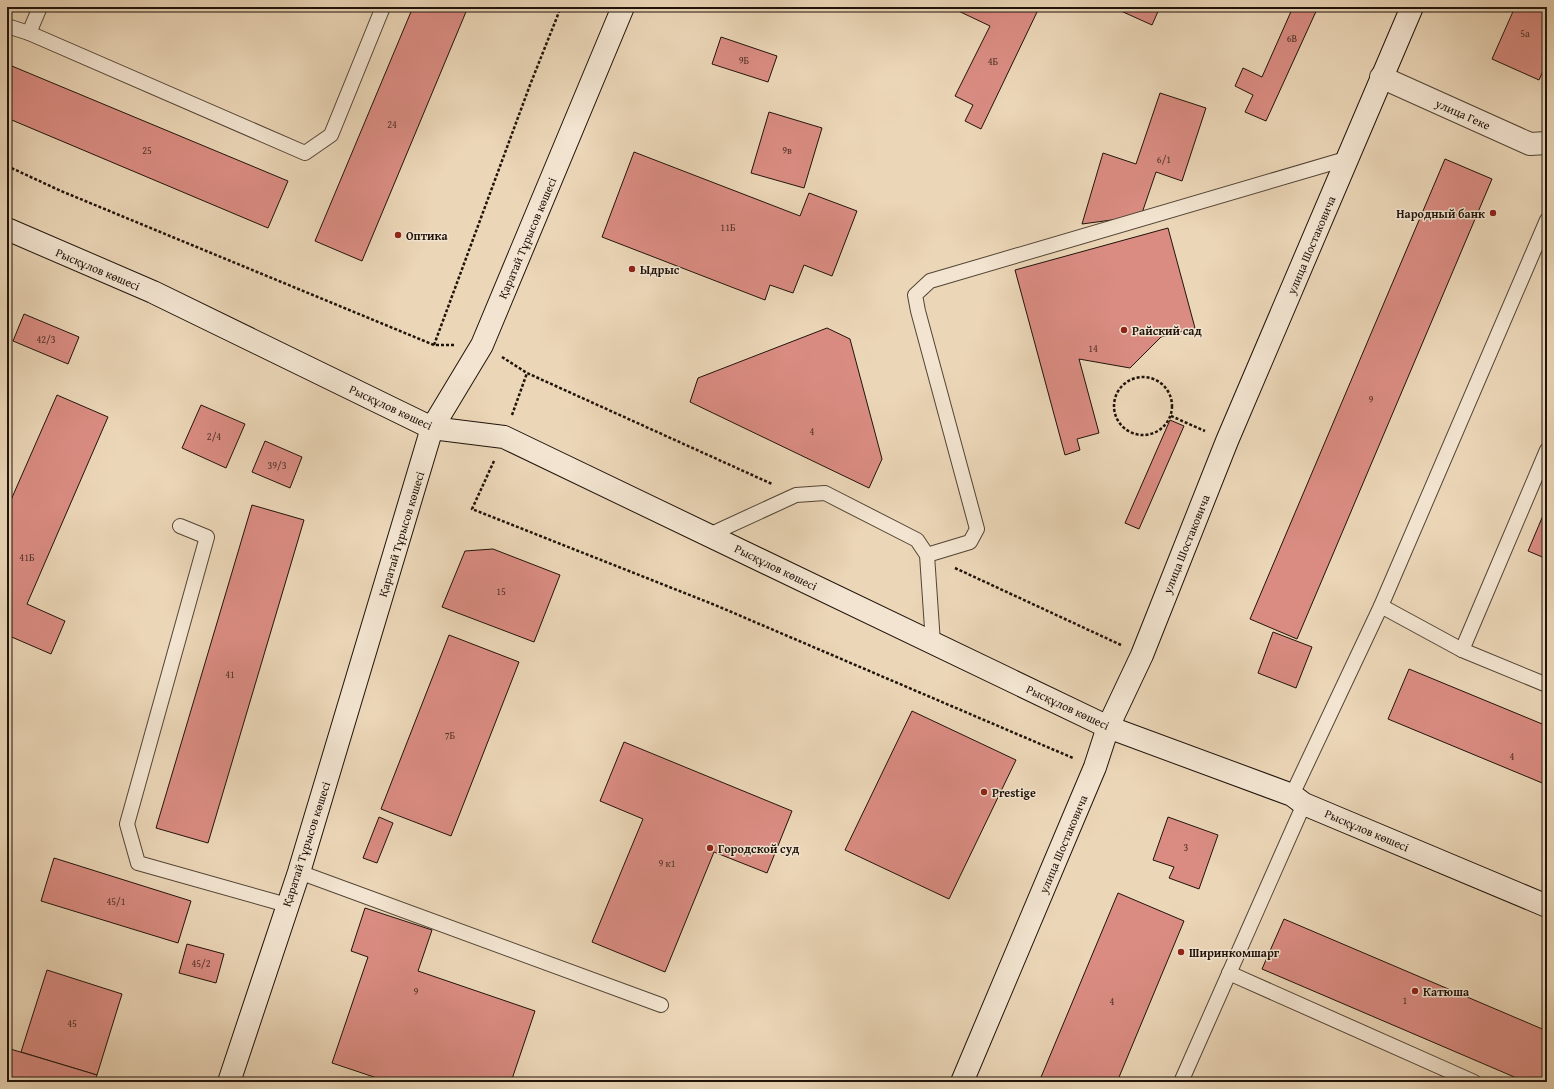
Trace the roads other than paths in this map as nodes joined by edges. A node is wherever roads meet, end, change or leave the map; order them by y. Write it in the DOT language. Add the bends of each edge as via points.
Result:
graph roads {
  1 [pos="40,7"];
  2 [pos="383,7"];
  3 [pos="623,7"];
  4 [pos="1412,7"];
  5 [pos="7,26"];
  6 [pos="28,33"];
  7 [pos="1381,77"];
  8 [pos="1547,143"];
  9 [pos="1349,158"];
  10 [pos="1547,220"];
  11 [pos="7,229"];
  12 [pos="432,428"];
  13 [pos="1547,450"];
  14 [pos="180,526"];
  15 [pos="709,535"];
  16 [pos="927,555"];
  17 [pos="1381,606"];
  18 [pos="933,642"];
  19 [pos="1462,650"];
  20 [pos="1547,685"];
  21 [pos="1108,727"];
  22 [pos="1298,799"];
  23 [pos="299,872"];
  24 [pos="287,905"];
  25 [pos="1547,906"];
  26 [pos="1229,973"];
  27 [pos="660,1005"];
  28 [pos="229,1082"];
  29 [pos="962,1082"];
  30 [pos="1181,1082"];
  31 [pos="1474,1082"];
  1 -- 6 [label="lane"];
  2 -- 6 [label="lane" via="331,135 305,153"];
  3 -- 12 [label="street, Қаратай Тұрысов көшесі" via="482,345"];
  4 -- 7 [label="street, улица Шостаковича"];
  5 -- 6 [label="lane"];
  7 -- 8 [label="street, улица Геке" via="1530,144"];
  7 -- 9 [label="street, улица Шостаковича"];
  9 -- 16 [label="lane" via="930,281 916,295 918,310 977,529 970,542"];
  9 -- 21 [label="street, улица Шостаковича" via="1227,441 1142,655"];
  10 -- 17 [label="lane"];
  11 -- 12 [label="street, Рысқұлов көшесі" via="154,292"];
  12 -- 15 [label="street, Рысқұлов көшесі" via="504,437"];
  12 -- 23 [label="street, Қаратай Тұрысов көшесі"];
  13 -- 19 [label="lane"];
  14 -- 24 [label="lane" via="207,537 127,824 138,863"];
  15 -- 16 [label="lane" via="796,495 825,493 917,540"];
  15 -- 18 [label="street, Рысқұлов көшесі"];
  16 -- 18 [label="lane"];
  17 -- 19 [label="lane"];
  17 -- 22 [label="lane"];
  18 -- 21 [label="street, Рысқұлов көшесі"];
  19 -- 20 [label="lane"];
  21 -- 22 [label="street, Рысқұлов көшесі"];
  21 -- 29 [label="street, улица Шостаковича" via="1095,767"];
  22 -- 25 [label="street, Рысқұлов көшесі"];
  22 -- 26 [label="lane"];
  23 -- 24 [label="street, Қаратай Тұрысов көшесі"];
  23 -- 27 [label="lane"];
  24 -- 28 [label="street, Қаратай Тұрысов көшесі"];
  26 -- 30 [label="lane"];
  26 -- 31 [label="lane"];
}
